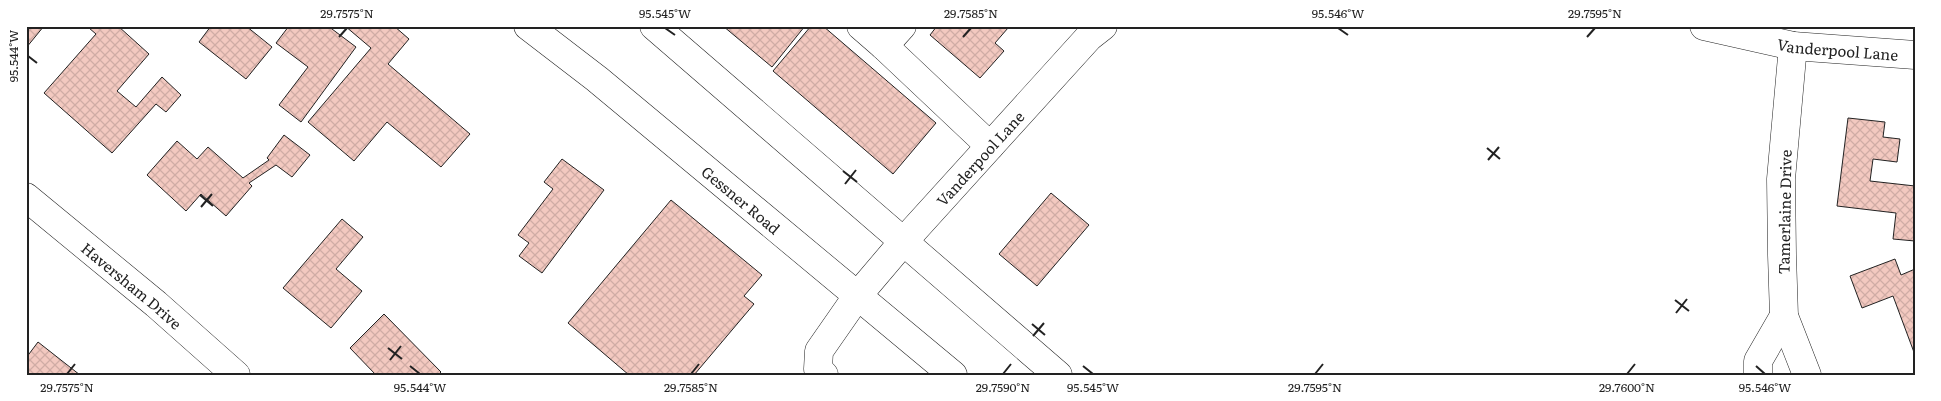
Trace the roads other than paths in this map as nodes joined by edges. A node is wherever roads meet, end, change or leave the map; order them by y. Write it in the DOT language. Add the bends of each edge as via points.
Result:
graph roads {
  1 [pos="528,26"];
  2 [pos="654,26"];
  3 [pos="861,26"];
  4 [pos="1103,26"];
  5 [pos="1704,26"];
  6 [pos="893,36"];
  7 [pos="1793,46"];
  8 [pos="1915,55"];
  9 [pos="990,146"];
  10 [pos="26,197"];
  11 [pos="903,242"];
  12 [pos="858,295"];
  13 [pos="1784,316"];
  14 [pos="236,375"];
  15 [pos="824,375"];
  16 [pos="953,375"];
  17 [pos="1058,375"];
  18 [pos="1758,375"];
  19 [pos="1807,375"];
  1 -- 12 [label="street, Gessner Road" via="597,79"];
  2 -- 11 [label="street"];
  3 -- 6 [label="street"];
  4 -- 9 [label="street, Vanderpool Lane" via="1089,37"];
  5 -- 7 [label="street, Vanderpool Lane"];
  6 -- 9 [label="street"];
  7 -- 8 [label="street, Vanderpool Lane"];
  7 -- 13 [label="street, Tamerlaine Drive" via="1782,179"];
  9 -- 11 [label="street, Vanderpool Lane"];
  10 -- 14 [label="street, Haversham Drive"];
  11 -- 12 [label="street, Vanderpool Lane"];
  11 -- 17 [label="street"];
  12 -- 15 [label="street, Vanderpool Lane" via="819,351 818,369"];
  12 -- 16 [label="street, Gessner Road"];
  13 -- 18 [label="street" via="1758,361"];
  13 -- 19 [label="street, Tamerlaine Drive"];
}
